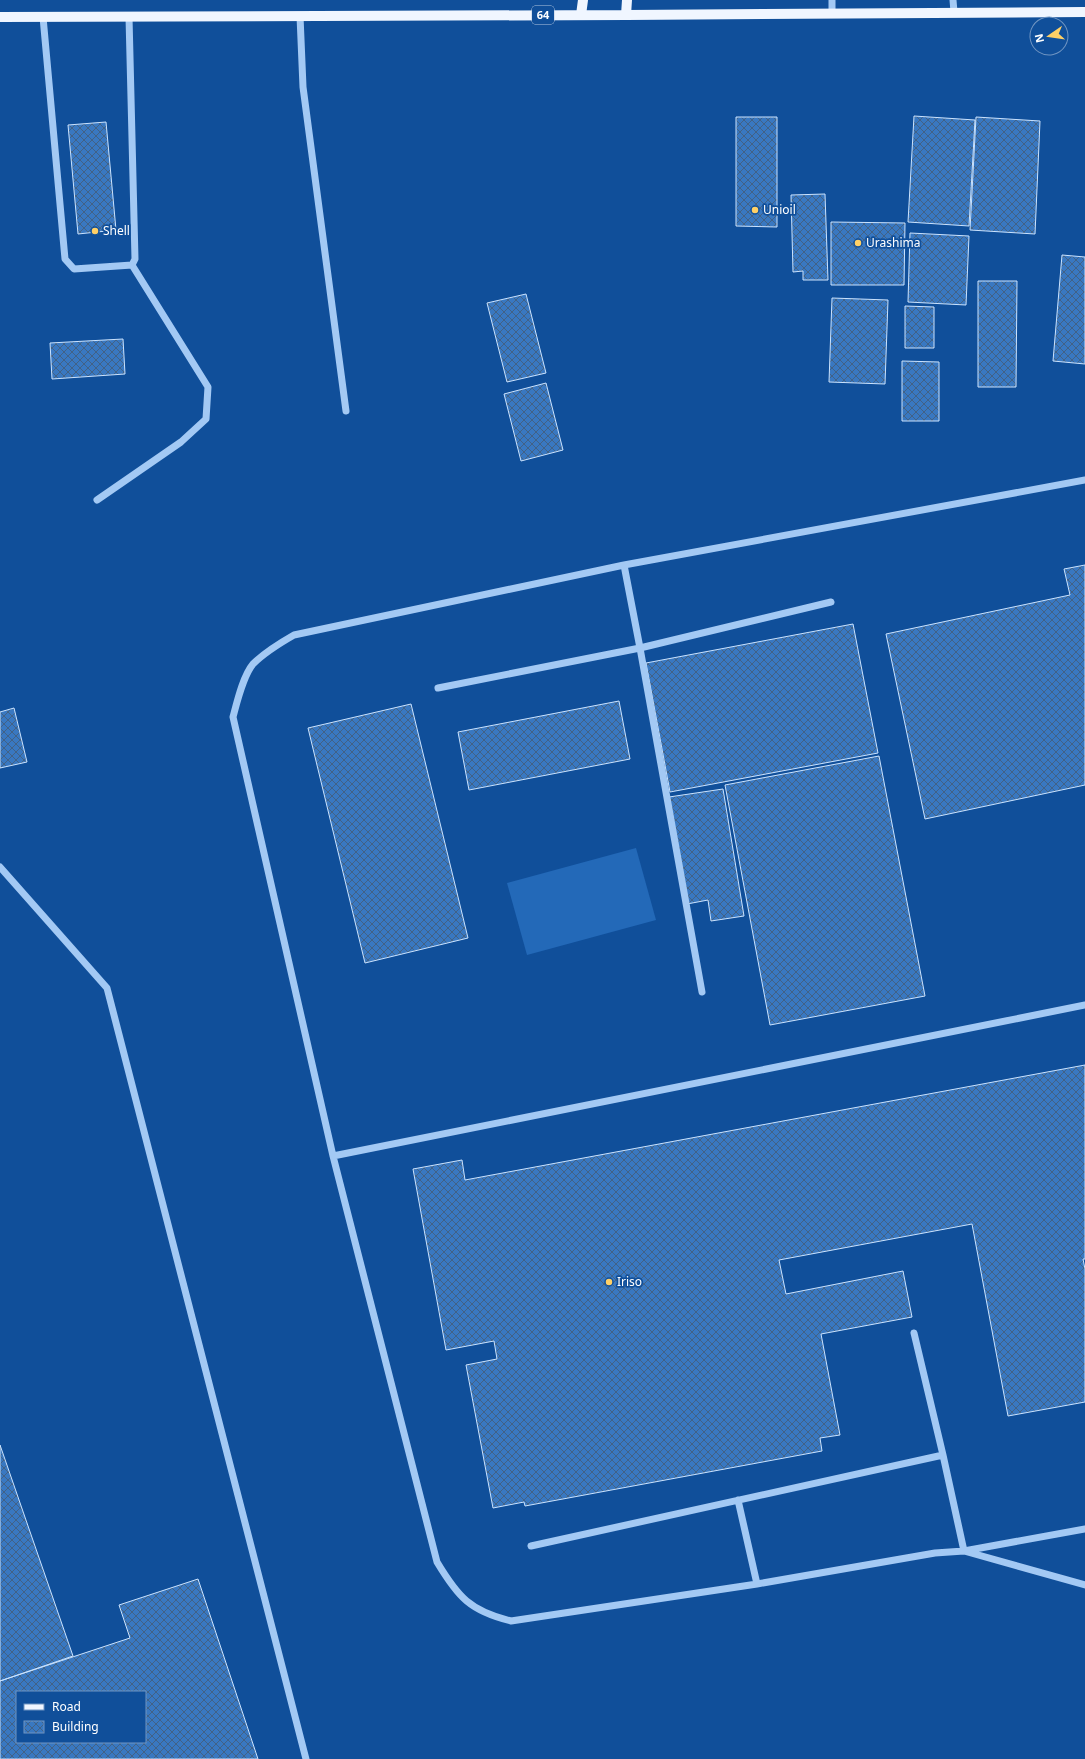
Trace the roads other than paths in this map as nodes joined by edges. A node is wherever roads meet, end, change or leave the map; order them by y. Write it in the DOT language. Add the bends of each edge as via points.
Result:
graph roads {
  1 [pos="583,0"];
  2 [pos="627,0"];
  3 [pos="832,0"];
  4 [pos="953,0"];
  5 [pos="954,12"];
  6 [pos="1085,12"];
  7 [pos="832,14"];
  8 [pos="582,15"];
  9 [pos="626,15"];
  10 [pos="300,16"];
  11 [pos="0,17"];
  12 [pos="43,17"];
  13 [pos="129,17"];
  14 [pos="132,265"];
  15 [pos="346,411"];
  16 [pos="1085,480"];
  17 [pos="97,500"];
  18 [pos="624,565"];
  19 [pos="831,602"];
  20 [pos="640,648"];
  21 [pos="438,688"];
  22 [pos="0,867"];
  23 [pos="702,992"];
  24 [pos="1085,1005"];
  25 [pos="333,1156"];
  26 [pos="914,1333"];
  27 [pos="943,1455"];
  28 [pos="738,1500"];
  29 [pos="1085,1529"];
  30 [pos="531,1546"];
  31 [pos="964,1551"];
  32 [pos="757,1584"];
  33 [pos="1085,1585"];
  34 [pos="306,1759"];
  1 -- 8 [label="main road"];
  2 -- 9 [label="main road"];
  3 -- 7 [label="street"];
  4 -- 5 [label="street"];
  5 -- 6 [label="main road, 64"];
  5 -- 7 [label="main road, 64"];
  7 -- 9 [label="main road, 64"];
  8 -- 9 [label="main road, 64"];
  8 -- 10 [label="main road, 64"];
  10 -- 13 [label="main road, 64"];
  10 -- 15 [label="street" via="303,87"];
  11 -- 12 [label="main road, 64"];
  12 -- 13 [label="main road, 64"];
  12 -- 14 [label="street" via="65,259 74,269"];
  13 -- 14 [label="street" via="135,259"];
  14 -- 17 [label="street" via="208,387 206,419 181,442"];
  16 -- 18 [label="street"];
  18 -- 20 [label="street"];
  18 -- 25 [label="street" via="294,635 272,648 253,665 239,694 233,717"];
  19 -- 20 [label="street"];
  20 -- 21 [label="street"];
  20 -- 23 [label="street"];
  22 -- 34 [label="street" via="106,988"];
  24 -- 25 [label="street"];
  25 -- 32 [label="street" via="437,1562 453,1589 476,1609 511,1621"];
  26 -- 27 [label="street"];
  27 -- 28 [label="street"];
  27 -- 31 [label="street"];
  28 -- 30 [label="street"];
  28 -- 32 [label="street"];
  29 -- 31 [label="street"];
  31 -- 32 [label="street" via="935,1553"];
  31 -- 33 [label="street"];
}
